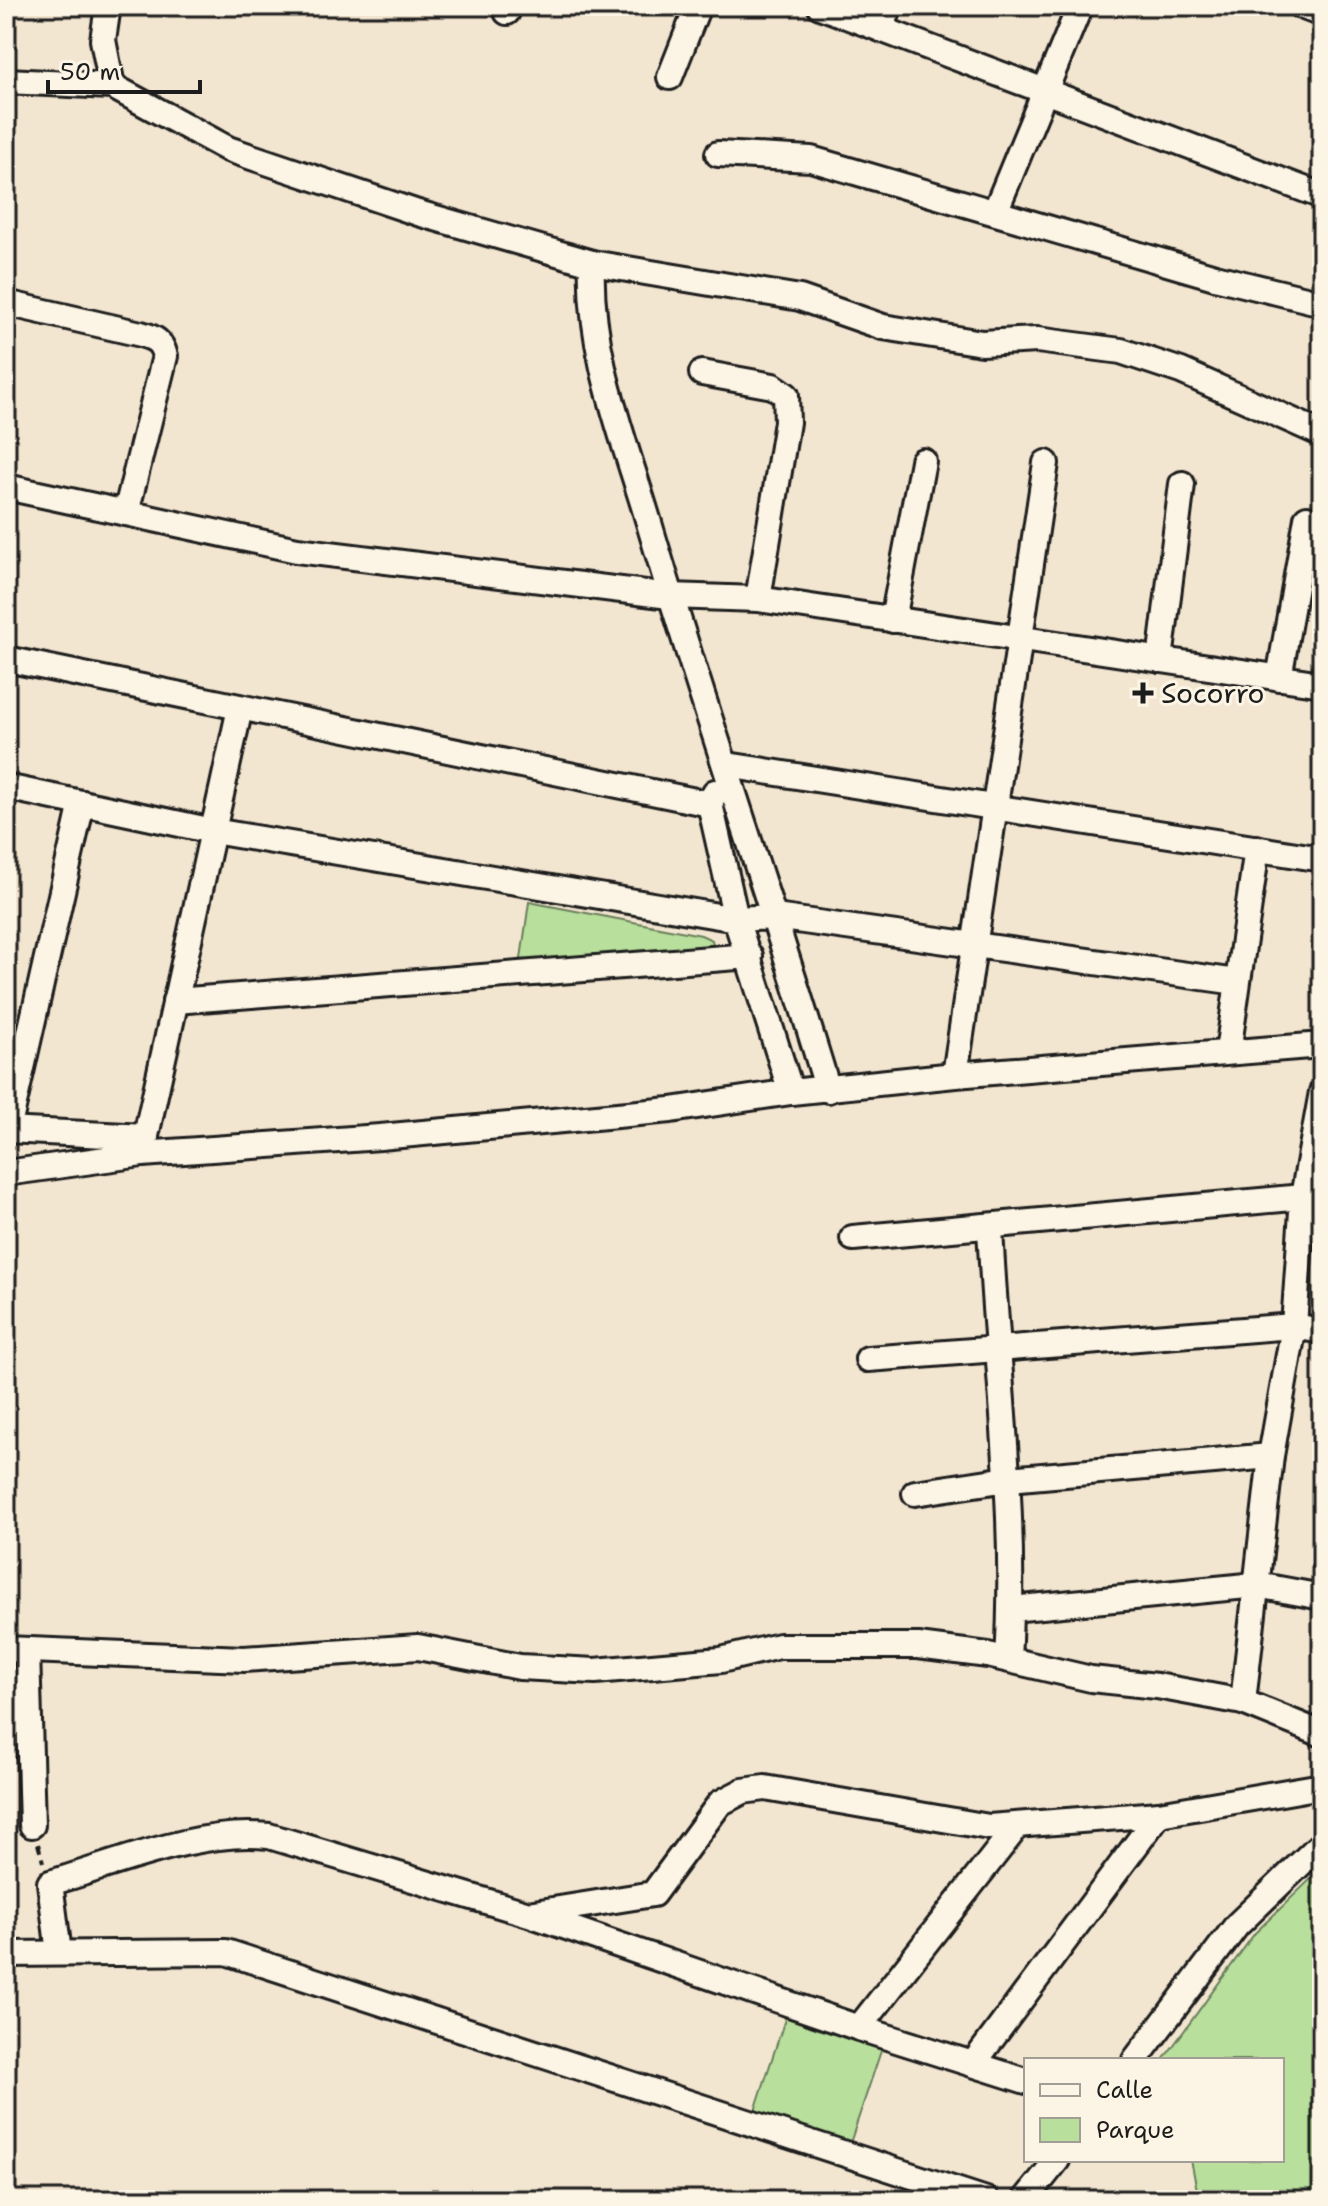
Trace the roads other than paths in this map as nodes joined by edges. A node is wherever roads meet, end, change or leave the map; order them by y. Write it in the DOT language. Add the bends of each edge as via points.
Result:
graph roads {
  1 [pos="108,6"];
  2 [pos="698,6"];
  3 [pos="820,6"];
  4 [pos="890,6"];
  5 [pos="1080,6"];
  6 [pos="1301,6"];
  7 [pos="1322,14"];
  8 [pos="881,29"];
  9 [pos="670,77"];
  10 [pos="6,81"];
  11 [pos="112,86"];
  12 [pos="1046,92"];
  13 [pos="718,154"];
  14 [pos="1322,196"];
  15 [pos="995,212"];
  16 [pos="592,263"];
  17 [pos="6,303"];
  18 [pos="1322,303"];
  19 [pos="702,373"];
  20 [pos="1322,434"];
  21 [pos="923,461"];
  22 [pos="1046,463"];
  23 [pos="1182,484"];
  24 [pos="6,487"];
  25 [pos="126,513"];
  26 [pos="1307,518"];
  27 [pos="670,596"];
  28 [pos="758,599"];
  29 [pos="893,620"];
  30 [pos="1021,639"];
  31 [pos="6,659"];
  32 [pos="1160,660"];
  33 [pos="1279,678"];
  34 [pos="1322,684"];
  35 [pos="240,708"];
  36 [pos="727,765"];
  37 [pos="6,787"];
  38 [pos="82,803"];
  39 [pos="710,804"];
  40 [pos="995,805"];
  41 [pos="213,831"];
  42 [pos="1257,848"];
  43 [pos="1322,859"];
  44 [pos="775,917"];
  45 [pos="736,919"];
  46 [pos="972,944"];
  47 [pos="750,956"];
  48 [pos="1237,982"];
  49 [pos="175,1001"];
  50 [pos="1322,1045"];
  51 [pos="1228,1052"];
  52 [pos="955,1075"];
  53 [pos="828,1090"];
  54 [pos="791,1092"];
  55 [pos="1322,1092"];
  56 [pos="7,1130"];
  57 [pos="144,1146"];
  58 [pos="6,1173"];
  59 [pos="1303,1197"];
  60 [pos="990,1228"];
  61 [pos="853,1238"];
  62 [pos="1294,1326"];
  63 [pos="1322,1331"];
  64 [pos="996,1352"];
  65 [pos="868,1359"];
  66 [pos="1271,1456"];
  67 [pos="1008,1479"];
  68 [pos="915,1493"];
  69 [pos="1257,1585"];
  70 [pos="1322,1597"];
  71 [pos="1011,1609"];
  72 [pos="16,1650"];
  73 [pos="1008,1659"];
  74 [pos="1243,1702"];
  75 [pos="1322,1734"];
  76 [pos="1322,1786"];
  77 [pos="1159,1814"];
  78 [pos="32,1825"];
  79 [pos="1018,1825"];
  80 [pos="1322,1843"];
  81 [pos="529,1914"];
  82 [pos="59,1953"];
  83 [pos="6,1954"];
  84 [pos="859,2028"];
  85 [pos="1137,2058"];
  86 [pos="973,2064"];
  87 [pos="1024,2080"];
  88 [pos="1055,2162"];
  89 [pos="986,2200"];
  90 [pos="1025,2200"];
  1 -- 11 [label="street" via="103,40"];
  2 -- 9 [label="street"];
  3 -- 8 [label="street"];
  4 -- 8 [label="street"];
  5 -- 12 [label="street"];
  6 -- 7 [label="street"];
  8 -- 12 [label="street"];
  10 -- 11 [label="street"];
  11 -- 16 [label="street" via="228,149 418,213"];
  12 -- 14 [label="street"];
  12 -- 15 [label="street"];
  13 -- 15 [label="street" via="811,159"];
  15 -- 18 [label="street"];
  16 -- 20 [label="street" via="800,298 883,327 982,343 1037,340 1121,351 1181,371"];
  16 -- 27 [label="street" via="590,304 600,357"];
  17 -- 25 [label="street" via="141,334 163,346 165,356"];
  19 -- 28 [label="street" via="773,386 786,395 787,422"];
  21 -- 29 [label="street"];
  22 -- 30 [label="street"];
  23 -- 32 [label="street"];
  24 -- 25 [label="street"];
  25 -- 27 [label="street" via="297,550"];
  26 -- 33 [label="street"];
  27 -- 28 [label="street"];
  27 -- 36 [label="street"];
  28 -- 29 [label="street"];
  29 -- 30 [label="street"];
  30 -- 32 [label="street"];
  30 -- 40 [label="street"];
  31 -- 35 [label="street"];
  32 -- 33 [label="street"];
  33 -- 34 [label="street"];
  35 -- 39 [label="street"];
  35 -- 41 [label="street"];
  36 -- 39 [label="street"];
  36 -- 40 [label="street"];
  36 -- 44 [label="street"];
  37 -- 38 [label="street"];
  38 -- 41 [label="street"];
  38 -- 56 [label="street"];
  39 -- 45 [label="street"];
  40 -- 42 [label="street"];
  40 -- 46 [label="street"];
  41 -- 45 [label="street"];
  41 -- 49 [label="street"];
  42 -- 43 [label="street"];
  42 -- 48 [label="street"];
  44 -- 45 [label="street"];
  44 -- 46 [label="street"];
  44 -- 53 [label="street"];
  45 -- 47 [label="street"];
  46 -- 48 [label="street"];
  46 -- 52 [label="street"];
  47 -- 49 [label="street"];
  47 -- 54 [label="street"];
  48 -- 51 [label="street"];
  49 -- 57 [label="street"];
  50 -- 51 [label="street"];
  51 -- 52 [label="street"];
  52 -- 53 [label="street"];
  53 -- 54 [label="street"];
  54 -- 57 [label="street" via="671,1110 349,1140"];
  55 -- 59 [label="street"];
  56 -- 57 [label="street"];
  57 -- 58 [label="street"];
  59 -- 60 [label="street"];
  59 -- 62 [label="street"];
  60 -- 61 [label="street"];
  60 -- 64 [label="street"];
  62 -- 63 [label="street"];
  62 -- 64 [label="street"];
  62 -- 66 [label="street"];
  64 -- 65 [label="street"];
  64 -- 67 [label="street"];
  66 -- 67 [label="street"];
  66 -- 69 [label="street"];
  67 -- 68 [label="street"];
  67 -- 71 [label="street"];
  69 -- 70 [label="street"];
  69 -- 71 [label="street"];
  69 -- 74 [label="street"];
  71 -- 73 [label="street"];
  72 -- 73 [label="street" via="244,1659 418,1647 520,1667 595,1671 721,1660 779,1646 918,1646"];
  72 -- 78 [label="street"];
  73 -- 74 [label="street" via="1091,1679"];
  74 -- 75 [label="street"];
  76 -- 77 [label="street"];
  77 -- 79 [label="street"];
  77 -- 86 [label="street"];
  79 -- 81 [label="street" via="989,1827 765,1788 743,1791 720,1803 653,1894"];
  79 -- 84 [label="street"];
  80 -- 85 [label="street" via="1237,1925"];
  81 -- 82 [label="street" via="246,1833 205,1839 50,1883"];
  81 -- 84 [label="street"];
  82 -- 83 [label="street"];
  82 -- 89 [label="street" via="226,1952"];
  84 -- 86 [label="street"];
  86 -- 87 [label="street"];
  88 -- 90 [label="street"];
}
